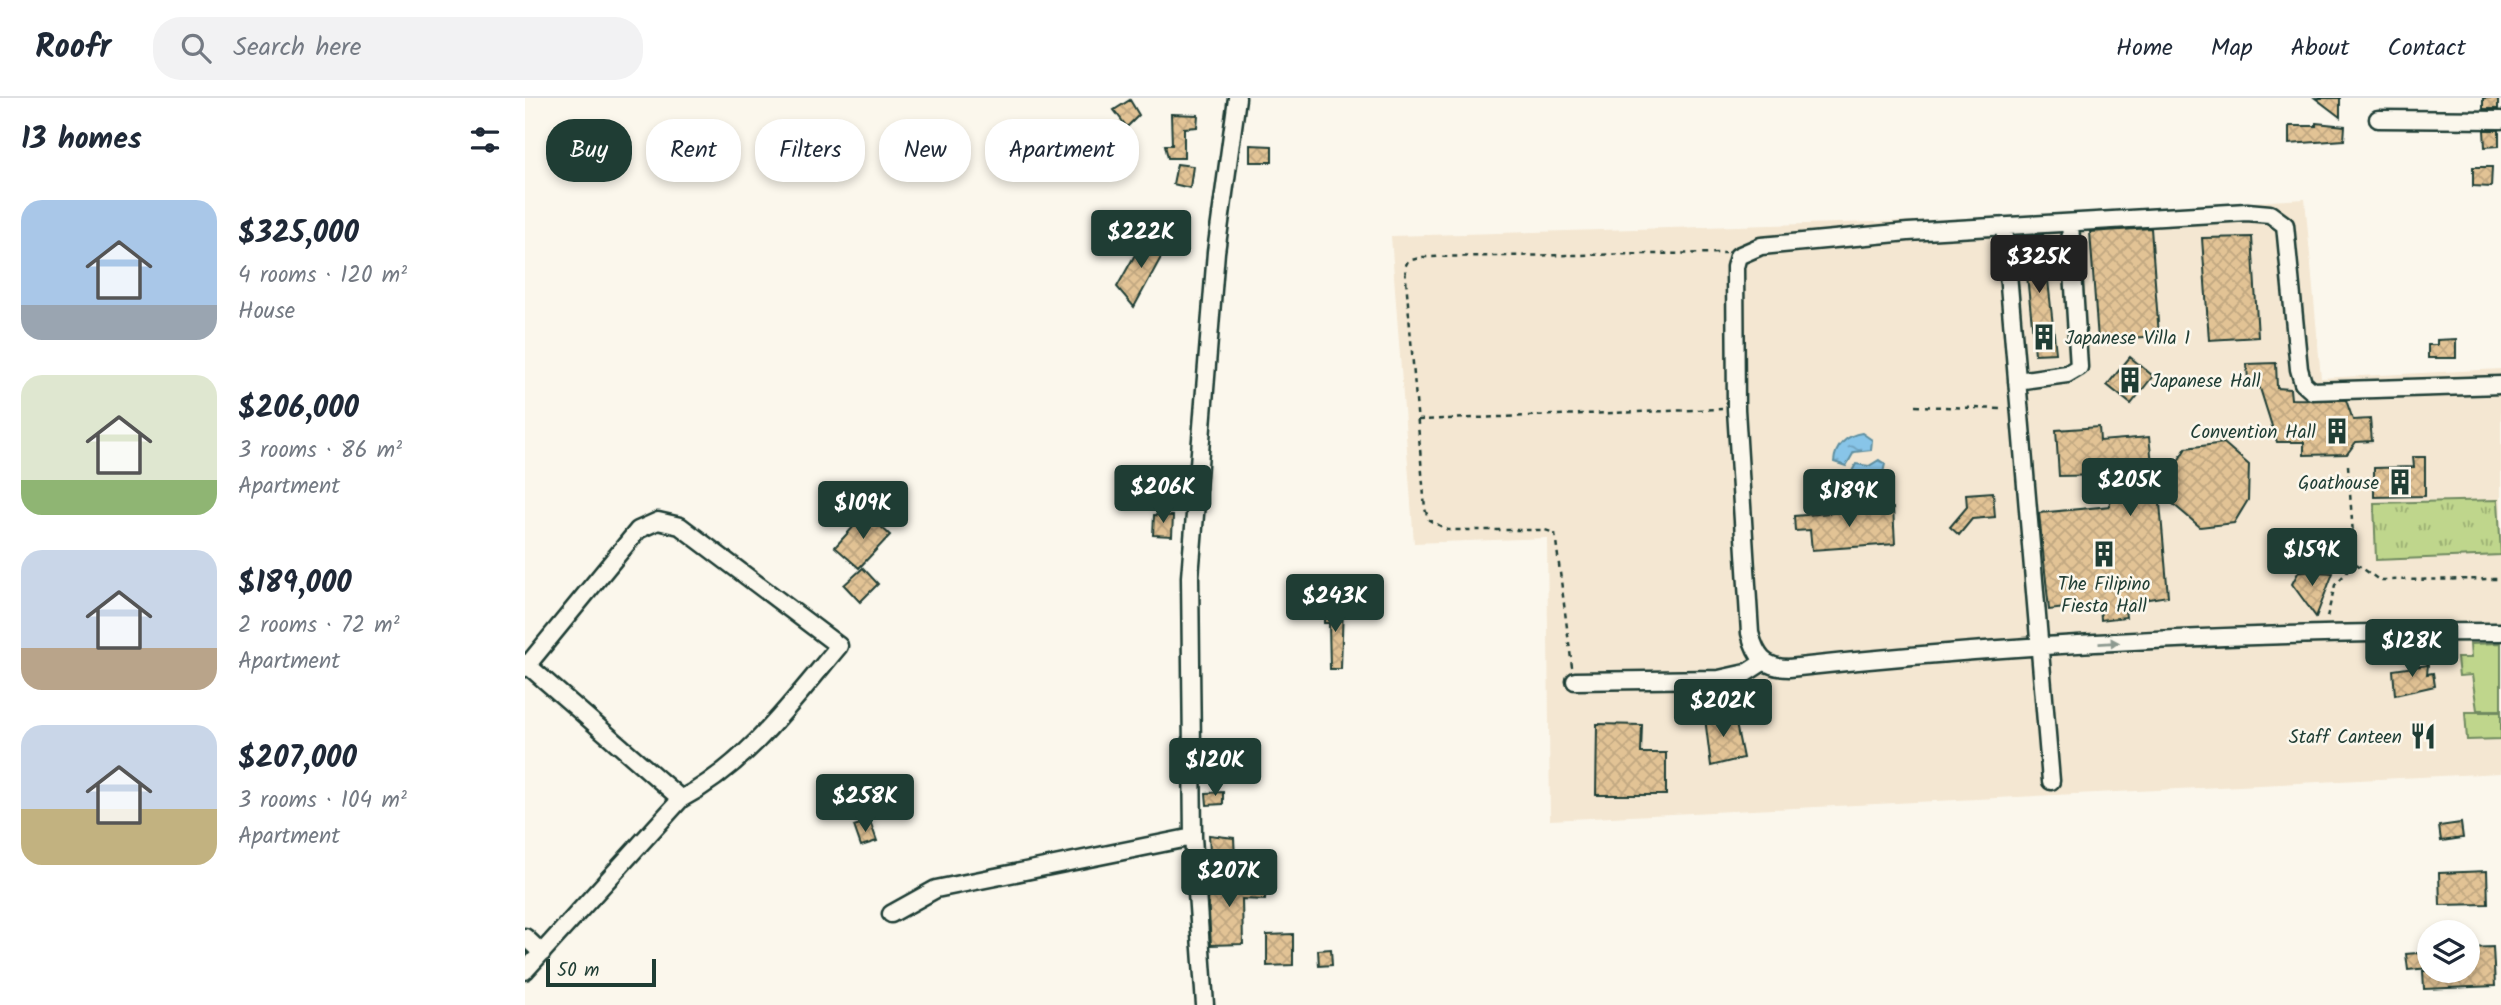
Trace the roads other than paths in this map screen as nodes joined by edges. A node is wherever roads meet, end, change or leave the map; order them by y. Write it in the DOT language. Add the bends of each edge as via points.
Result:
graph roads {
  1 [pos="1237,98"];
  2 [pos="2378,119"];
  3 [pos="2501,120"];
  4 [pos="2070,223"];
  5 [pos="2004,226"];
  6 [pos="2017,381"];
  7 [pos="2501,385"];
  8 [pos="2501,632"];
  9 [pos="2041,646"];
  10 [pos="1763,662"];
  11 [pos="526,665"];
  12 [pos="1574,681"];
  13 [pos="2051,781"];
  14 [pos="681,799"];
  15 [pos="1193,837"];
  16 [pos="891,914"];
  17 [pos="525,937"];
  18 [pos="542,953"];
  19 [pos="525,971"];
  20 [pos="1205,1005"];
  1 -- 15 [label="street" via="1216,252 1190,578"];
  2 -- 3 [label="street"];
  4 -- 5 [label="street"];
  4 -- 6 [label="street" via="2079,368"];
  4 -- 7 [label="street" via="2270,214 2285,225 2299,369 2303,383 2312,391"];
  5 -- 6 [label="street"];
  5 -- 10 [label="street" via="1761,246 1738,256 1734,280 1736,409 1751,634"];
  6 -- 9 [label="street"];
  9 -- 8 [label="street, one-way" via="2323,632"];
  9 -- 10 [label="street" via="1951,650 1789,668"];
  9 -- 13 [label="street"];
  10 -- 12 [label="street" via="1746,673 1719,679"];
  11 -- 14 [label="street"];
  11 -- 14 [label="street" via="638,530 658,521 680,526 839,646 734,763"];
  14 -- 18 [label="street"];
  15 -- 16 [label="street" via="936,889"];
  15 -- 20 [label="street"];
  17 -- 18 [label="street"];
  18 -- 19 [label="street"];
}
